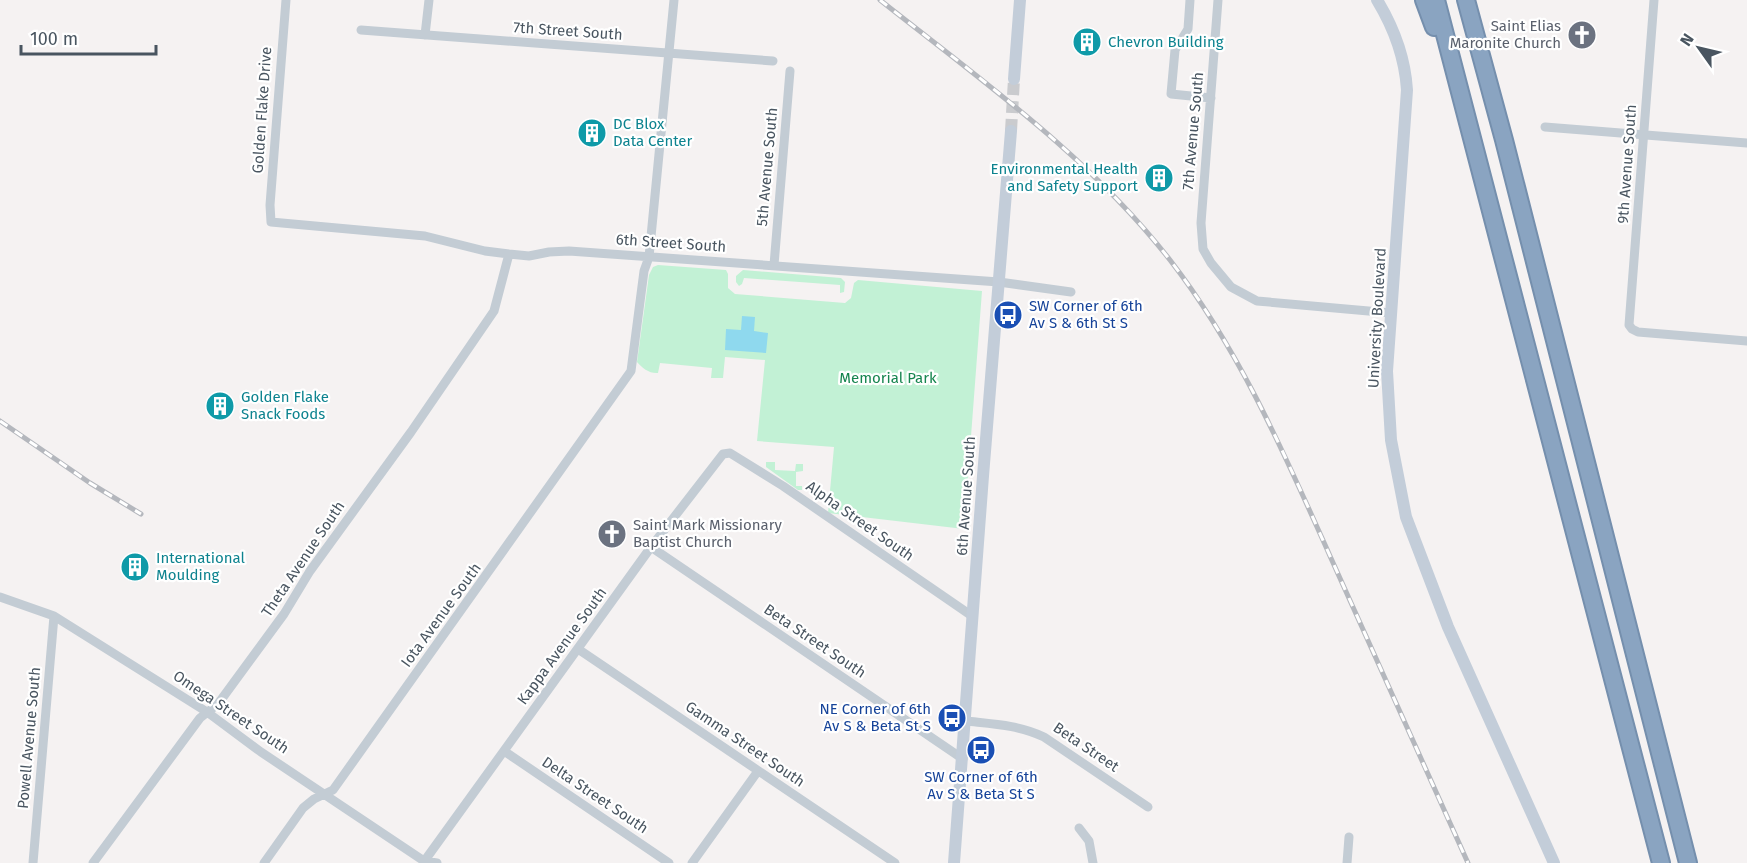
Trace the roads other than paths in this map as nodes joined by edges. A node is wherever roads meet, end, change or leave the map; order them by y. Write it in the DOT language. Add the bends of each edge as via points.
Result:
graph roads {
  1 [pos="286,0"];
  2 [pos="429,0"];
  3 [pos="674,0"];
  4 [pos="1020,0"];
  5 [pos="1190,0"];
  6 [pos="1218,0"];
  7 [pos="1377,0"];
  8 [pos="1424,0"];
  9 [pos="1436,0"];
  10 [pos="1466,0"];
  11 [pos="1654,0"];
  12 [pos="361,30"];
  13 [pos="425,35"];
  14 [pos="668,54"];
  15 [pos="773,61"];
  16 [pos="790,71"];
  17 [pos="1014,79"];
  18 [pos="1211,98"];
  19 [pos="1466,114"];
  20 [pos="1545,127"];
  21 [pos="1011,131"];
  22 [pos="1644,135"];
  23 [pos="1747,143"];
  24 [pos="271,222"];
  25 [pos="509,254"];
  26 [pos="649,257"];
  27 [pos="774,265"];
  28 [pos="999,282"];
  29 [pos="1071,292"];
  30 [pos="1391,313"];
  31 [pos="1747,341"];
  32 [pos="730,453"];
  33 [pos="651,547"];
  34 [pos="0,597"];
  35 [pos="54,616"];
  36 [pos="972,616"];
  37 [pos="578,649"];
  38 [pos="207,712"];
  39 [pos="966,721"];
  40 [pos="504,751"];
  41 [pos="963,759"];
  42 [pos="758,771"];
  43 [pos="326,794"];
  44 [pos="1148,807"];
  45 [pos="1079,828"];
  46 [pos="1349,837"];
  47 [pos="424,862"];
  48 [pos="33,863"];
  49 [pos="93,863"];
  50 [pos="264,863"];
  51 [pos="437,863"];
  52 [pos="669,863"];
  53 [pos="692,863"];
  54 [pos="895,863"];
  55 [pos="954,863"];
  56 [pos="1093,863"];
  57 [pos="1347,863"];
  58 [pos="1554,863"];
  59 [pos="1661,863"];
  60 [pos="1688,863"];
  1 -- 24 [label="street, Golden Flake Drive"];
  2 -- 13 [label="street"];
  3 -- 14 [label="street"];
  4 -- 17 [label="main road"];
  5 -- 18 [label="street" via="1188,29 1175,50 1171,94"];
  6 -- 18 [label="street, 7th Avenue South"];
  7 -- 30 [label="main road, University Boulevard" via="1398,43 1407,90"];
  8 -- 19 [label="highway"];
  9 -- 19 [label="highway"];
  10 -- 60 [label="highway"];
  11 -- 22 [label="street, 9th Avenue South"];
  12 -- 13 [label="street, 7th Street South"];
  13 -- 14 [label="street, 7th Street South"];
  14 -- 15 [label="street, 7th Street South"];
  14 -- 26 [label="street"];
  16 -- 27 [label="street, 5th Avenue South"];
  18 -- 30 [label="street, 7th Avenue South" via="1201,223 1203,249 1231,287 1257,301"];
  19 -- 59 [label="highway"];
  20 -- 22 [label="street"];
  21 -- 28 [label="main road, 6th Avenue South"];
  22 -- 23 [label="street"];
  22 -- 31 [label="street, 9th Avenue South" via="1629,325 1638,332"];
  24 -- 25 [label="street, 6th Street South" via="425,236"];
  25 -- 26 [label="street, 6th Street South" via="530,256 569,251"];
  25 -- 38 [label="street, Theta Avenue South" via="494,311 310,571 284,615 218,704"];
  26 -- 27 [label="street, 6th Street South"];
  26 -- 43 [label="street, Iota Avenue South" via="631,371 333,790"];
  27 -- 28 [label="street, 6th Street South"];
  28 -- 29 [label="street, 6th Street South"];
  28 -- 36 [label="main road, 6th Avenue South"];
  30 -- 58 [label="main road, University Boulevard" via="1387,371 1391,440 1406,517 1448,627"];
  32 -- 33 [label="street, Kappa Avenue South" via="723,454"];
  32 -- 36 [label="street, Alpha Street South"];
  33 -- 37 [label="street, Kappa Avenue South"];
  33 -- 41 [label="street, Beta Street South"];
  34 -- 35 [label="street, Omega Street South"];
  35 -- 38 [label="street, Omega Street South"];
  35 -- 48 [label="street, Powell Avenue South"];
  36 -- 39 [label="main road, 6th Avenue South"];
  37 -- 40 [label="street, Kappa Avenue South"];
  37 -- 42 [label="street, Gamma Street South"];
  38 -- 43 [label="street, Omega Street South"];
  38 -- 49 [label="street, Theta Avenue South"];
  39 -- 41 [label="main road, 6th Avenue South"];
  39 -- 44 [label="street, Beta Street" via="1032,731"];
  40 -- 47 [label="street, Kappa Avenue South"];
  40 -- 52 [label="street, Delta Street South"];
  41 -- 55 [label="main road, 6th Avenue South"];
  42 -- 53 [label="street"];
  42 -- 54 [label="street, Gamma Street South"];
  43 -- 47 [label="street, Omega Street South"];
  43 -- 50 [label="street, Iota Avenue South" via="303,808"];
  45 -- 56 [label="street" via="1089,841"];
  46 -- 57 [label="street"];
  47 -- 51 [label="street, Omega Street South"];
}
